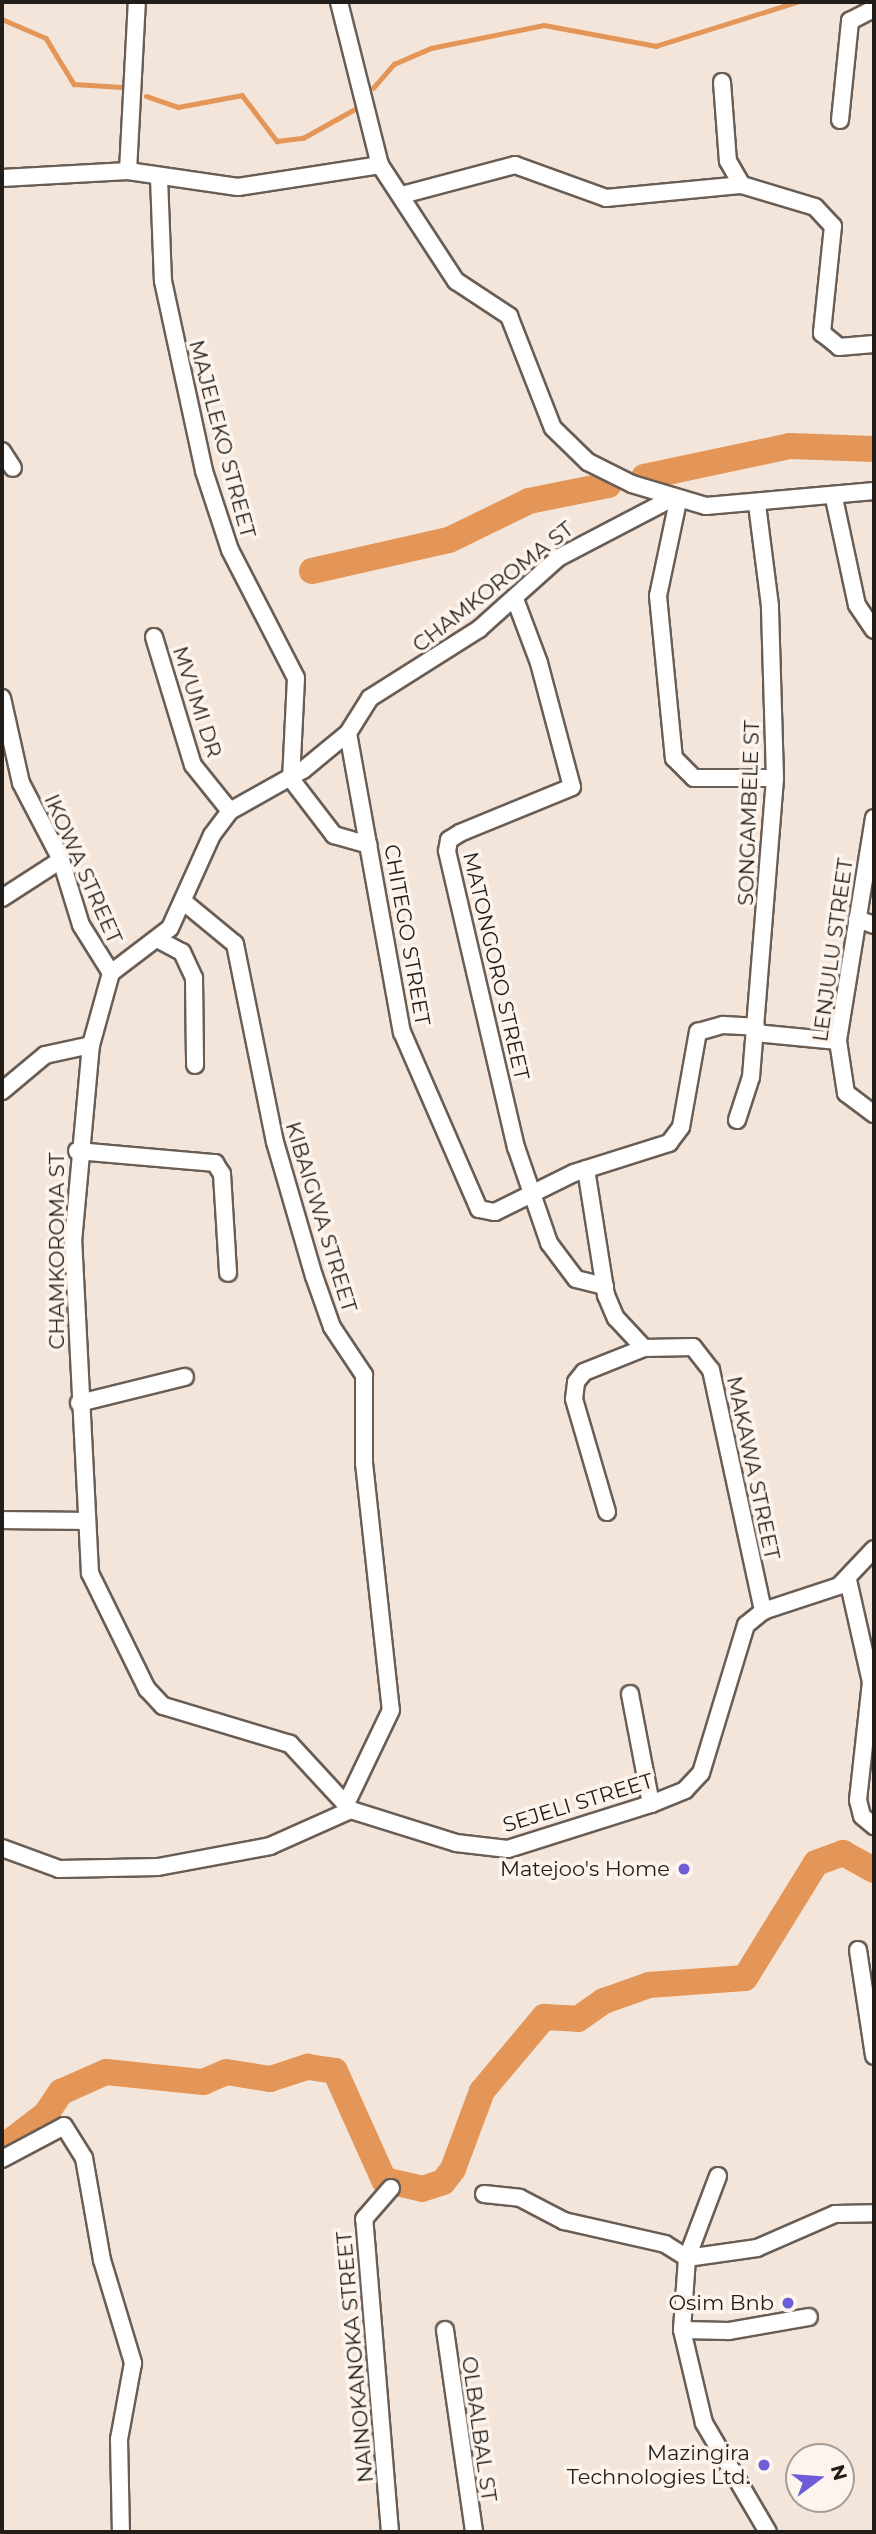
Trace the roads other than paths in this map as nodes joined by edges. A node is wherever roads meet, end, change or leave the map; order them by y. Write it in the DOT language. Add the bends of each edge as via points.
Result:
graph roads {
  1 [pos="137,2"];
  2 [pos="339,2"];
  3 [pos="874,9"];
  4 [pos="722,82"];
  5 [pos="840,120"];
  6 [pos="380,165"];
  7 [pos="128,171"];
  8 [pos="2,178"];
  9 [pos="159,178"];
  10 [pos="743,185"];
  11 [pos="402,195"];
  12 [pos="874,344"];
  13 [pos="2,451"];
  14 [pos="13,468"];
  15 [pos="874,491"];
  16 [pos="834,498"];
  17 [pos="675,500"];
  18 [pos="757,505"];
  19 [pos="514,599"];
  20 [pos="874,630"];
  21 [pos="154,637"];
  22 [pos="2,698"];
  23 [pos="348,733"];
  24 [pos="775,778"];
  25 [pos="291,779"];
  26 [pos="230,811"];
  27 [pos="874,818"];
  28 [pos="369,845"];
  29 [pos="61,860"];
  30 [pos="2,898"];
  31 [pos="184,902"];
  32 [pos="857,919"];
  33 [pos="874,925"];
  34 [pos="159,940"];
  35 [pos="111,973"];
  36 [pos="755,1030"];
  37 [pos="838,1041"];
  38 [pos="90,1045"];
  39 [pos="195,1065"];
  40 [pos="2,1091"];
  41 [pos="874,1114"];
  42 [pos="737,1120"];
  43 [pos="77,1151"];
  44 [pos="586,1169"];
  45 [pos="531,1191"];
  46 [pos="228,1273"];
  47 [pos="605,1286"];
  48 [pos="644,1348"];
  49 [pos="185,1377"];
  50 [pos="79,1403"];
  51 [pos="607,1512"];
  52 [pos="2,1520"];
  53 [pos="83,1521"];
  54 [pos="874,1549"];
  55 [pos="848,1580"];
  56 [pos="762,1611"];
  57 [pos="630,1694"];
  58 [pos="651,1804"];
  59 [pos="349,1806"];
  60 [pos="874,1826"];
  61 [pos="2,1848"];
  62 [pos="858,1950"];
  63 [pos="874,2056"];
  64 [pos="2,2158"];
  65 [pos="718,2176"];
  66 [pos="391,2188"];
  67 [pos="484,2194"];
  68 [pos="874,2213"];
  69 [pos="687,2258"];
  70 [pos="809,2317"];
  71 [pos="445,2330"];
  72 [pos="682,2330"];
  73 [pos="121,2532"];
  74 [pos="390,2532"];
  75 [pos="474,2532"];
  76 [pos="768,2532"];
  1 -- 7 [label="street"];
  2 -- 6 [label="street"];
  3 -- 5 [label="street" via="850,21"];
  4 -- 10 [label="street" via="728,161"];
  6 -- 9 [label="street" via="269,186"];
  6 -- 11 [label="street"];
  7 -- 8 [label="street"];
  7 -- 9 [label="street"];
  9 -- 25 [label="street, MAJELEKO STREET" via="163,281 204,471 230,550 296,678"];
  10 -- 11 [label="street" via="606,198 510,164"];
  10 -- 12 [label="street" via="828,214 833,235 822,333 839,347"];
  11 -- 17 [label="street" via="456,281 509,316 561,440 588,462"];
  13 -- 14 [label="street"];
  15 -- 16 [label="street"];
  16 -- 18 [label="street"];
  16 -- 20 [label="street" via="857,606"];
  17 -- 18 [label="street"];
  17 -- 19 [label="street, CHAMKOROMA ST" via="587,539"];
  17 -- 24 [label="street" via="657,596 674,758 697,779"];
  18 -- 24 [label="street, SONGAMBELE ST" via="770,606"];
  19 -- 23 [label="street, CHAMKOROMA ST" via="427,667 370,698"];
  19 -- 45 [label="street, MATONGORO STREET" via="539,663 572,787 460,833 447,845"];
  21 -- 26 [label="street, MVUMI DR" via="193,765"];
  22 -- 29 [label="street, IKOWA STREET" via="14,765"];
  23 -- 25 [label="street, CHAMKOROMA ST"];
  23 -- 28 [label="street, CHITEGO STREET"];
  24 -- 36 [label="street, SONGAMBELE ST"];
  25 -- 26 [label="street, CHAMKOROMA ST"];
  25 -- 28 [label="street" via="334,835"];
  26 -- 31 [label="street, CHAMKOROMA ST" via="212,835"];
  27 -- 32 [label="street, LENJULU STREET"];
  28 -- 45 [label="street, CHITEGO STREET" via="402,1032 472,1201 491,1214"];
  29 -- 30 [label="street"];
  29 -- 35 [label="street, IKOWA STREET" via="81,925"];
  31 -- 34 [label="street, CHAMKOROMA ST"];
  31 -- 59 [label="street, KIBAIGWA STREET" via="235,944 275,1142 314,1276 332,1327 364,1375 364,1463 391,1710"];
  32 -- 33 [label="street"];
  32 -- 37 [label="street, LENJULU STREET"];
  34 -- 35 [label="street, CHAMKOROMA ST"];
  34 -- 39 [label="street" via="182,952 194,978"];
  35 -- 38 [label="street, CHAMKOROMA ST"];
  36 -- 37 [label="street"];
  36 -- 42 [label="street, SONGAMBELE ST" via="749,1089"];
  36 -- 44 [label="street, CHITEGO STREET" via="723,1025 698,1032 673,1141"];
  37 -- 41 [label="street, LENJULU STREET" via="846,1093"];
  38 -- 40 [label="street" via="45,1055"];
  38 -- 43 [label="street, CHAMKOROMA ST"];
  43 -- 46 [label="street" via="215,1163 222,1174"];
  43 -- 50 [label="street, CHAMKOROMA ST"];
  44 -- 45 [label="street, CHITEGO STREET"];
  44 -- 47 [label="street"];
  45 -- 47 [label="street" via="560,1265 576,1279"];
  47 -- 48 [label="street" via="616,1318"];
  48 -- 51 [label="street, MAKAWA STREET" via="584,1372 576,1382 574,1399"];
  48 -- 56 [label="street, MAKAWA STREET" via="693,1347 711,1370"];
  49 -- 50 [label="street"];
  50 -- 53 [label="street, CHAMKOROMA ST"];
  52 -- 53 [label="street"];
  53 -- 59 [label="street, CHAMKOROMA ST" via="93,1582 154,1697 186,1717 228,1721 290,1744"];
  54 -- 55 [label="street"];
  55 -- 56 [label="street"];
  55 -- 60 [label="street" via="872,1682 858,1800 862,1816"];
  56 -- 58 [label="street, SEJELI STREET" via="746,1625 730,1665 701,1773 685,1790"];
  57 -- 58 [label="street"];
  58 -- 59 [label="street, SEJELI STREET" via="490,1850"];
  59 -- 61 [label="street" via="270,1846 158,1867 59,1869"];
  62 -- 63 [label="street"];
  64 -- 73 [label="street" via="64,2126 84,2158 102,2260 133,2363 119,2439"];
  65 -- 69 [label="street"];
  66 -- 74 [label="street, NAINOKANOKA STREET" via="364,2219"];
  67 -- 69 [label="street" via="520,2198 564,2221 665,2244"];
  68 -- 69 [label="street" via="835,2214 757,2248"];
  69 -- 72 [label="street"];
  70 -- 72 [label="street" via="729,2331"];
  71 -- 75 [label="street, OLBALBAL ST"];
  72 -- 76 [label="street" via="704,2423"];
}
